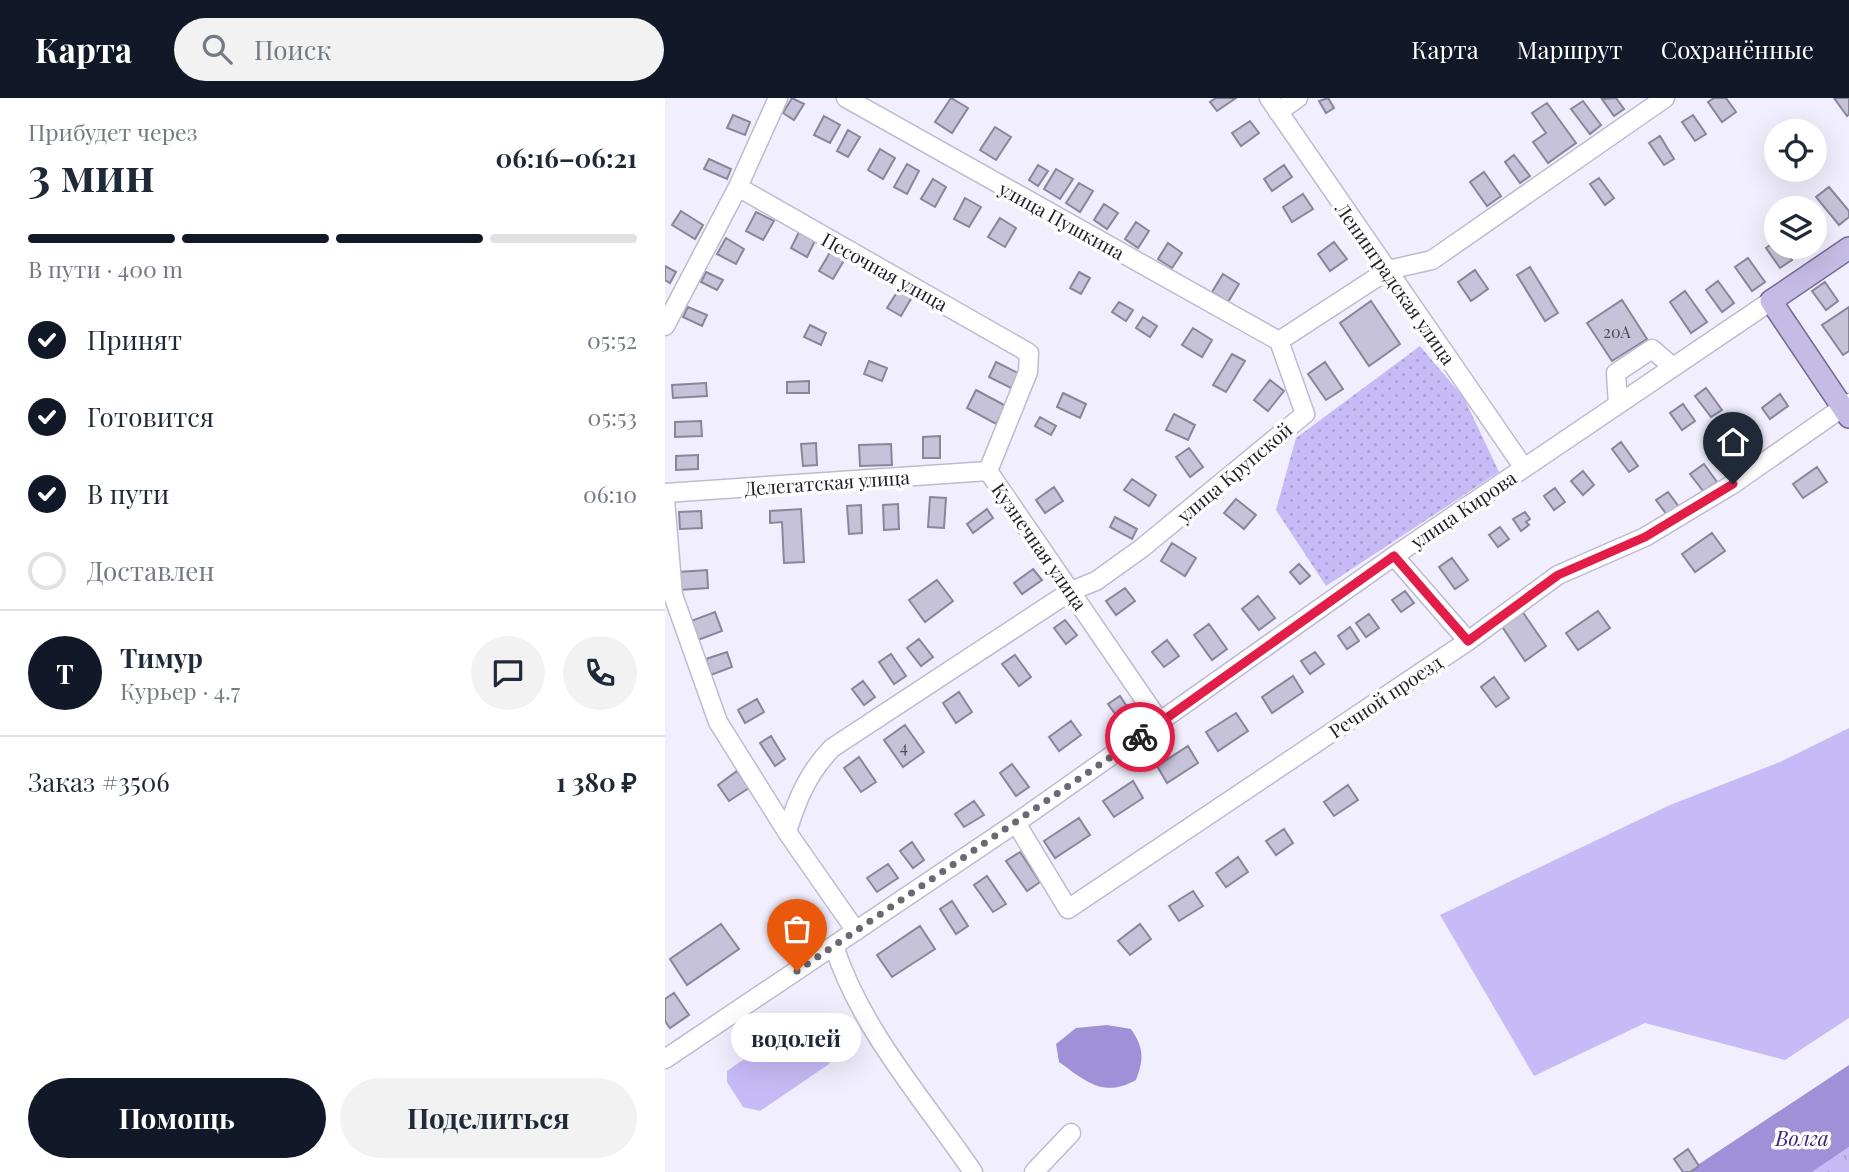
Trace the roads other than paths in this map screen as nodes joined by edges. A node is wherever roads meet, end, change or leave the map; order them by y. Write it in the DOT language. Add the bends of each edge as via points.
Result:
graph roads {
  1 [pos="778,98"];
  2 [pos="846,98"];
  3 [pos="1298,98"];
  4 [pos="1665,98"];
  5 [pos="1274,105"];
  6 [pos="738,187"];
  7 [pos="1849,248"];
  8 [pos="1388,270"];
  9 [pos="1771,301"];
  10 [pos="665,326"];
  11 [pos="1279,341"];
  12 [pos="1030,357"];
  13 [pos="1673,367"];
  14 [pos="1618,404"];
  15 [pos="1847,409"];
  16 [pos="1524,468"];
  17 [pos="988,471"];
  18 [pos="665,493"];
  19 [pos="665,499"];
  20 [pos="1394,556"];
  21 [pos="1071,591"];
  22 [pos="1468,641"];
  23 [pos="1160,722"];
  24 [pos="1016,823"];
  25 [pos="787,832"];
  26 [pos="856,931"];
  27 [pos="834,946"];
  28 [pos="665,1059"];
  29 [pos="1071,1133"];
  30 [pos="973,1172"];
  31 [pos="1034,1172"];
  1 -- 6 [label="street"];
  2 -- 11 [label="street, улица Пушкина"];
  3 -- 5 [label="street"];
  4 -- 8 [label="street" via="1431,260"];
  5 -- 8 [label="street, Ленинградская улица"];
  6 -- 10 [label="street"];
  6 -- 12 [label="street, Песочная улица" via="1025,349"];
  7 -- 9 [label="main road, улица Кирова"];
  8 -- 11 [label="street"];
  8 -- 16 [label="street, Ленинградская улица"];
  9 -- 13 [label="street, улица Кирова"];
  9 -- 15 [label="main road"];
  11 -- 21 [label="street, улица Крупской" via="1305,414 1142,548 1096,581"];
  12 -- 17 [label="street, Кузнечная улица"];
  13 -- 14 [label="street, улица Кирова"];
  13 -- 14 [label="street" via="1652,349 1616,373"];
  14 -- 16 [label="street, улица Кирова"];
  15 -- 22 [label="street, Речной проезд" via="1645,537 1558,575"];
  16 -- 20 [label="street, улица Кирова"];
  17 -- 18 [label="street, Делегатская улица"];
  17 -- 21 [label="street, Кузнечная улица"];
  19 -- 25 [label="street" via="673,595 718,722"];
  20 -- 22 [label="street"];
  20 -- 23 [label="street, улица Кирова"];
  21 -- 23 [label="street, Кузнечная улица"];
  21 -- 25 [label="street, улица Крупской" via="832,748 799,793"];
  22 -- 24 [label="street, Речной проезд" via="1068,909"];
  23 -- 24 [label="street, улица Кирова"];
  24 -- 26 [label="street, улица Кирова"];
  25 -- 26 [label="street"];
  26 -- 27 [label="street, улица Кирова"];
  27 -- 28 [label="street, улица Кирова"];
  27 -- 30 [label="street" via="849,988 874,1029"];
  29 -- 31 [label="street"];
}
